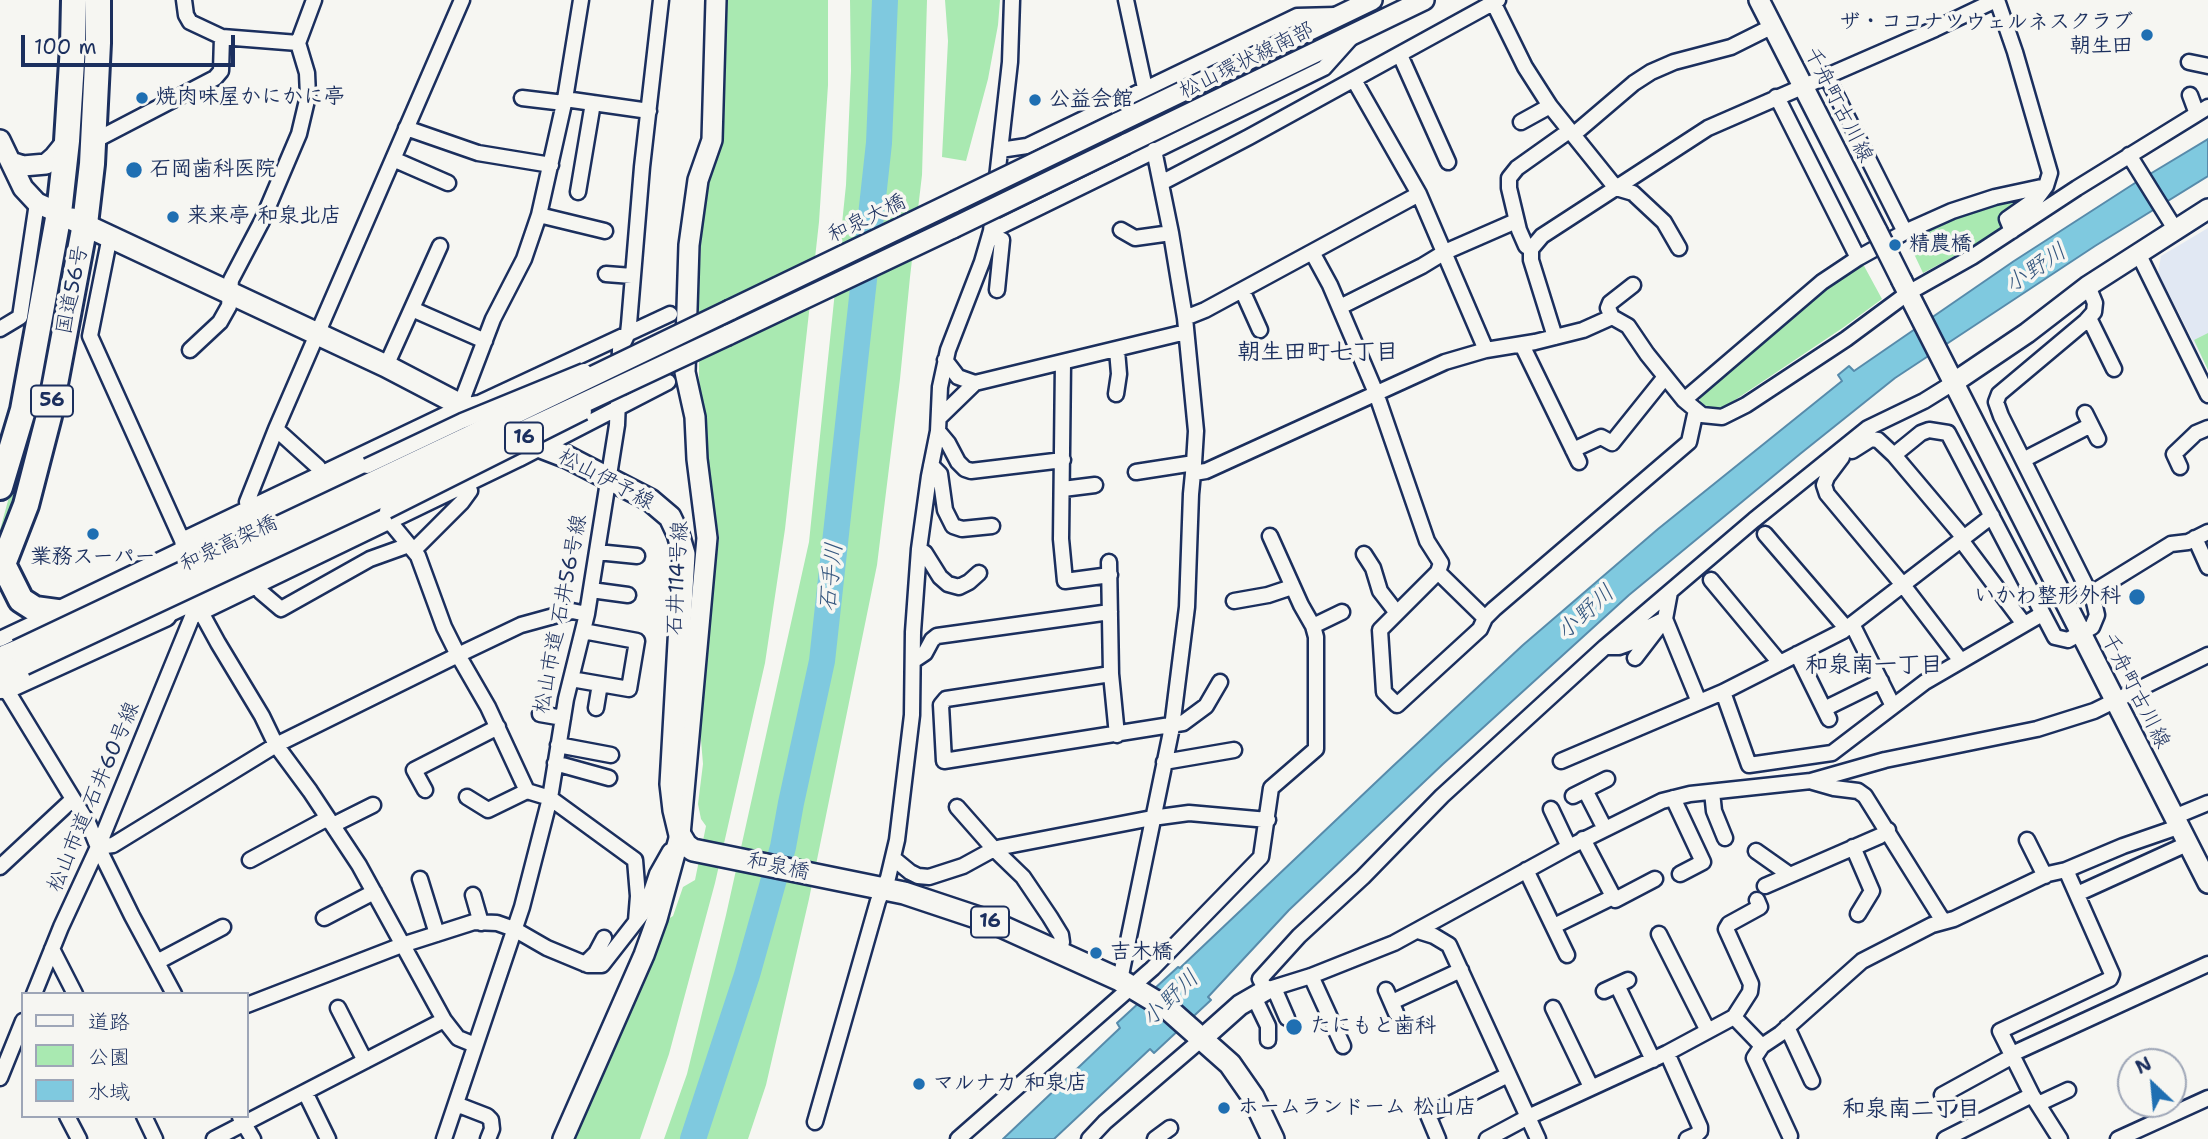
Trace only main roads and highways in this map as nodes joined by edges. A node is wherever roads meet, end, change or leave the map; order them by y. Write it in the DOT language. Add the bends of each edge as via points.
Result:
graph roads {
  1 [pos="74,0"];
  2 [pos="98,0"];
  3 [pos="48,208"];
  4 [pos="85,224"];
  5 [pos="0,486"];
  6 [pos="1,568"];
  7 [pos="57,612"];
  8 [pos="718,854"];
  9 [pos="1273,1139"];
  1 -- 3 [label="highway, 国道56号 / 56" via="66,141"];
  2 -- 4 [label="highway, 国道56号 / 56"];
  3 -- 4 [label="main road, 松山伊予線 / 16"];
  3 -- 5 [label="highway, 国道56号 / 56" via="23,410"];
  4 -- 6 [label="highway, 国道56号 / 56" via="49,416 26,505"];
  4 -- 8 [label="main road, 松山伊予線 / 16" via="386,366 650,499 670,517 684,554 671,784 674,810 686,845"];
  6 -- 7 [label="highway" via="21,600 35,609"];
  8 -- 9 [label="main road, 和泉橋 / 16" via="904,893 994,923 1128,985 1168,1009 1230,1064 1253,1097"];
}
